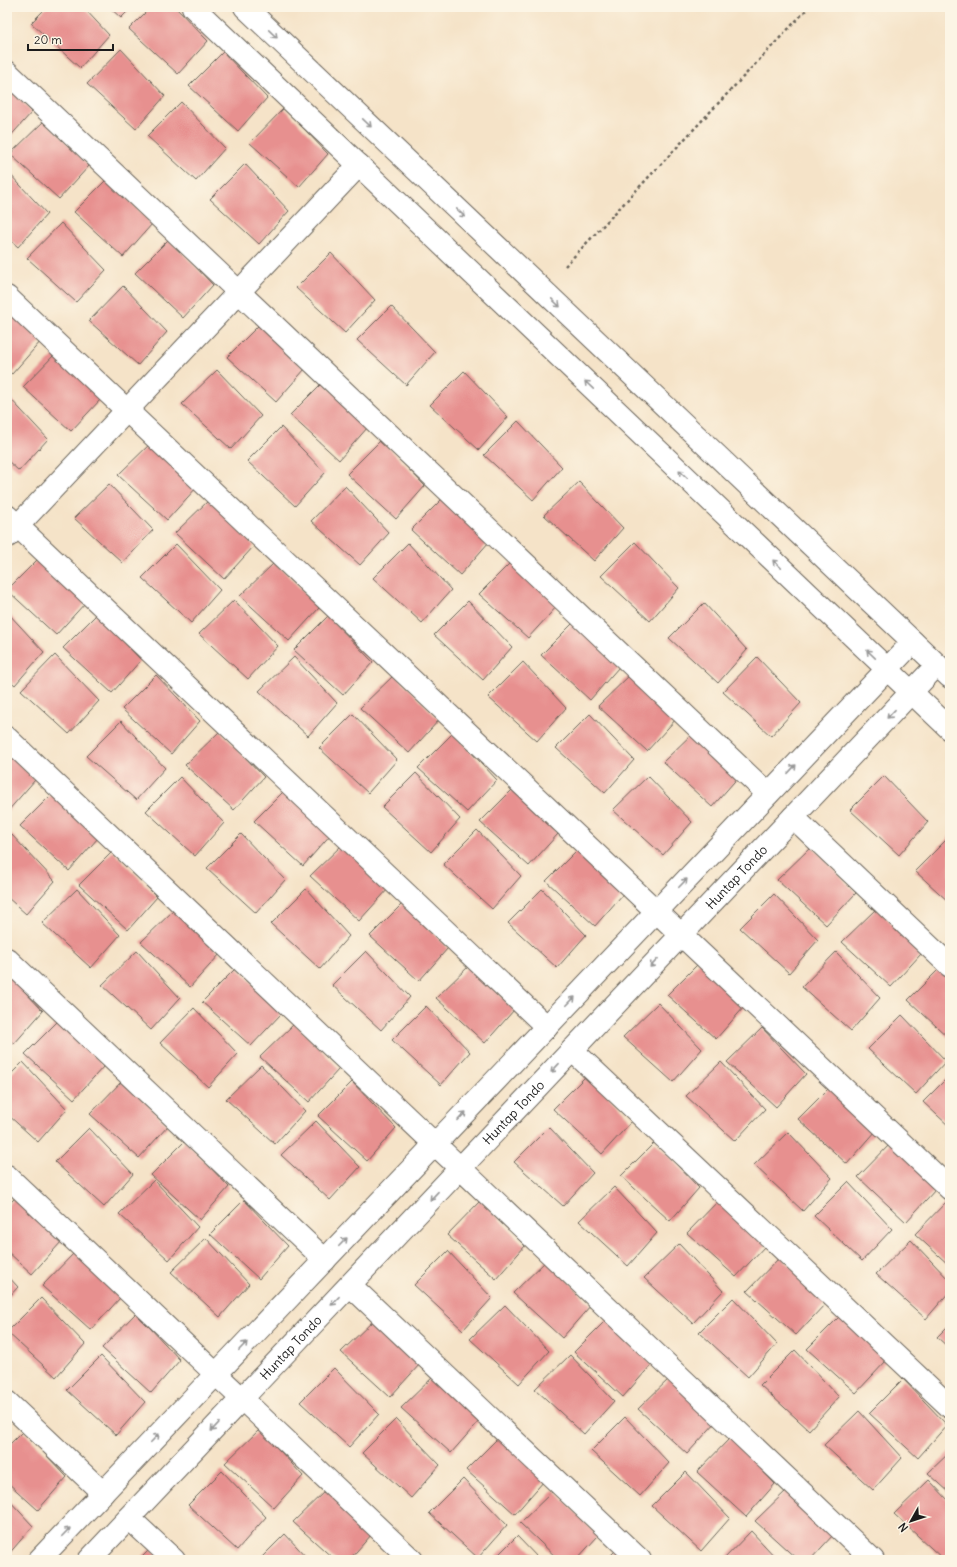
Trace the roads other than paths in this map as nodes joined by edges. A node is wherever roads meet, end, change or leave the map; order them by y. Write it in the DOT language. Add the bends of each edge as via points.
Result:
graph roads {
  1 [pos="193,7"];
  2 [pos="245,7"];
  3 [pos="7,72"];
  4 [pos="359,165"];
  5 [pos="240,292"];
  6 [pos="7,297"];
  7 [pos="127,410"];
  8 [pos="10,526"];
  9 [pos="913,642"];
  10 [pos="887,669"];
  11 [pos="943,671"];
  12 [pos="911,692"];
  13 [pos="950,729"];
  14 [pos="7,738"];
  15 [pos="768,794"];
  16 [pos="793,817"];
  17 [pos="656,912"];
  18 [pos="681,935"];
  19 [pos="7,959"];
  20 [pos="950,966"];
  21 [pos="547,1027"];
  22 [pos="572,1050"];
  23 [pos="435,1144"];
  24 [pos="460,1168"];
  25 [pos="7,1176"];
  26 [pos="950,1190"];
  27 [pos="325,1260"];
  28 [pos="350,1285"];
  29 [pos="216,1374"];
  30 [pos="242,1399"];
  31 [pos="7,1402"];
  32 [pos="950,1408"];
  33 [pos="103,1493"];
  34 [pos="129,1518"];
  35 [pos="39,1560"];
  36 [pos="89,1560"];
  37 [pos="174,1560"];
  38 [pos="412,1560"];
  39 [pos="640,1560"];
  40 [pos="873,1560"];
  1 -- 4 [label="street"];
  2 -- 9 [label="street, one-way"];
  3 -- 5 [label="street"];
  4 -- 5 [label="street"];
  10 -- 4 [label="street, one-way"];
  5 -- 7 [label="street"];
  5 -- 15 [label="street"];
  6 -- 7 [label="street"];
  7 -- 8 [label="street"];
  7 -- 17 [label="street"];
  8 -- 21 [label="street"];
  9 -- 10 [label="street"];
  9 -- 11 [label="street"];
  10 -- 12 [label="street"];
  15 -- 10 [label="street, one-way"];
  11 -- 12 [label="street, Huntap Tondo"];
  12 -- 13 [label="street"];
  12 -- 16 [label="street, Huntap Tondo, one-way"];
  14 -- 23 [label="street"];
  17 -- 15 [label="street, one-way"];
  16 -- 18 [label="street, Huntap Tondo"];
  16 -- 20 [label="street"];
  17 -- 18 [label="street"];
  21 -- 17 [label="street, one-way"];
  18 -- 22 [label="street, Huntap Tondo, one-way"];
  18 -- 26 [label="street"];
  19 -- 27 [label="street"];
  23 -- 21 [label="street, one-way"];
  22 -- 24 [label="street, Huntap Tondo, one-way"];
  22 -- 32 [label="street"];
  23 -- 24 [label="street"];
  27 -- 23 [label="street, one-way"];
  24 -- 28 [label="street, Huntap Tondo, one-way"];
  24 -- 40 [label="street"];
  25 -- 29 [label="street"];
  29 -- 27 [label="street, one-way"];
  28 -- 30 [label="street, Huntap Tondo, one-way"];
  28 -- 39 [label="street"];
  29 -- 30 [label="street"];
  33 -- 29 [label="street, one-way"];
  30 -- 34 [label="street, Huntap Tondo, one-way"];
  30 -- 38 [label="street"];
  31 -- 33 [label="street"];
  35 -- 33 [label="street, one-way"];
  34 -- 36 [label="street, Huntap Tondo"];
  34 -- 37 [label="street"];
}
